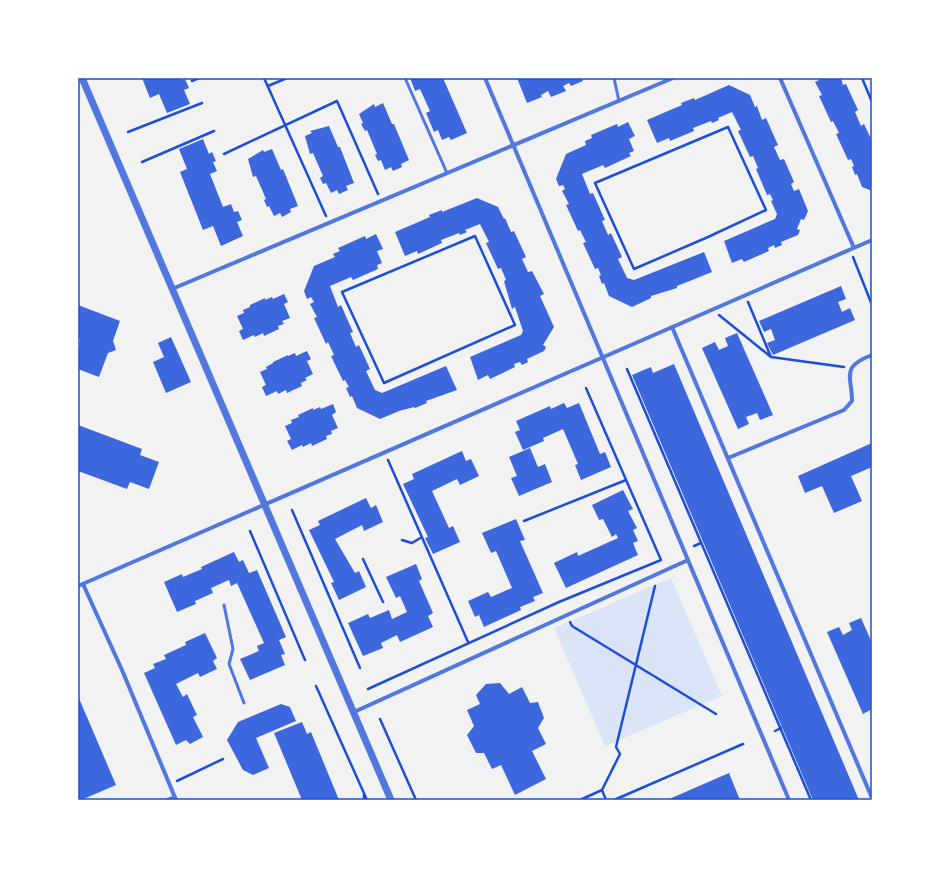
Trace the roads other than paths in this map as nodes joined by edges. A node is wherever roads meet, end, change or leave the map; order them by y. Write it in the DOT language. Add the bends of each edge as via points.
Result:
graph roads {
  1 [pos="82,78"];
  2 [pos="405,78"];
  3 [pos="485,78"];
  4 [pos="614,78"];
  5 [pos="673,78"];
  6 [pos="780,78"];
  7 [pos="618,101"];
  8 [pos="513,145"];
  9 [pos="447,173"];
  10 [pos="872,240"];
  11 [pos="852,249"];
  12 [pos="172,289"];
  13 [pos="672,327"];
  14 [pos="872,355"];
  15 [pos="602,357"];
  16 [pos="728,458"];
  17 [pos="265,505"];
  18 [pos="688,560"];
  19 [pos="83,584"];
  20 [pos="78,586"];
  21 [pos="224,605"];
  22 [pos="244,703"];
  23 [pos="354,712"];
  24 [pos="176,798"];
  25 [pos="872,798"];
  26 [pos="167,800"];
  27 [pos="391,800"];
  28 [pos="789,800"];
  1 -- 12 [label="street"];
  2 -- 9 [label="lane"];
  3 -- 8 [label="street"];
  4 -- 7 [label="lane"];
  5 -- 7 [label="street"];
  6 -- 11 [label="street"];
  7 -- 8 [label="street"];
  8 -- 9 [label="street"];
  8 -- 15 [label="street"];
  9 -- 12 [label="street"];
  10 -- 11 [label="street"];
  11 -- 13 [label="street"];
  12 -- 17 [label="street"];
  13 -- 15 [label="street"];
  13 -- 16 [label="street"];
  14 -- 16 [label="street" via="856,362 852,368 849,381 852,401 844,410"];
  15 -- 17 [label="street"];
  15 -- 18 [label="street"];
  16 -- 25 [label="street"];
  17 -- 19 [label="street"];
  17 -- 23 [label="street"];
  18 -- 23 [label="street"];
  18 -- 28 [label="street"];
  19 -- 20 [label="street"];
  19 -- 24 [label="street"];
  21 -- 22 [label="lane" via="233,649 229,664"];
  23 -- 27 [label="street"];
  24 -- 26 [label="street"];
}
